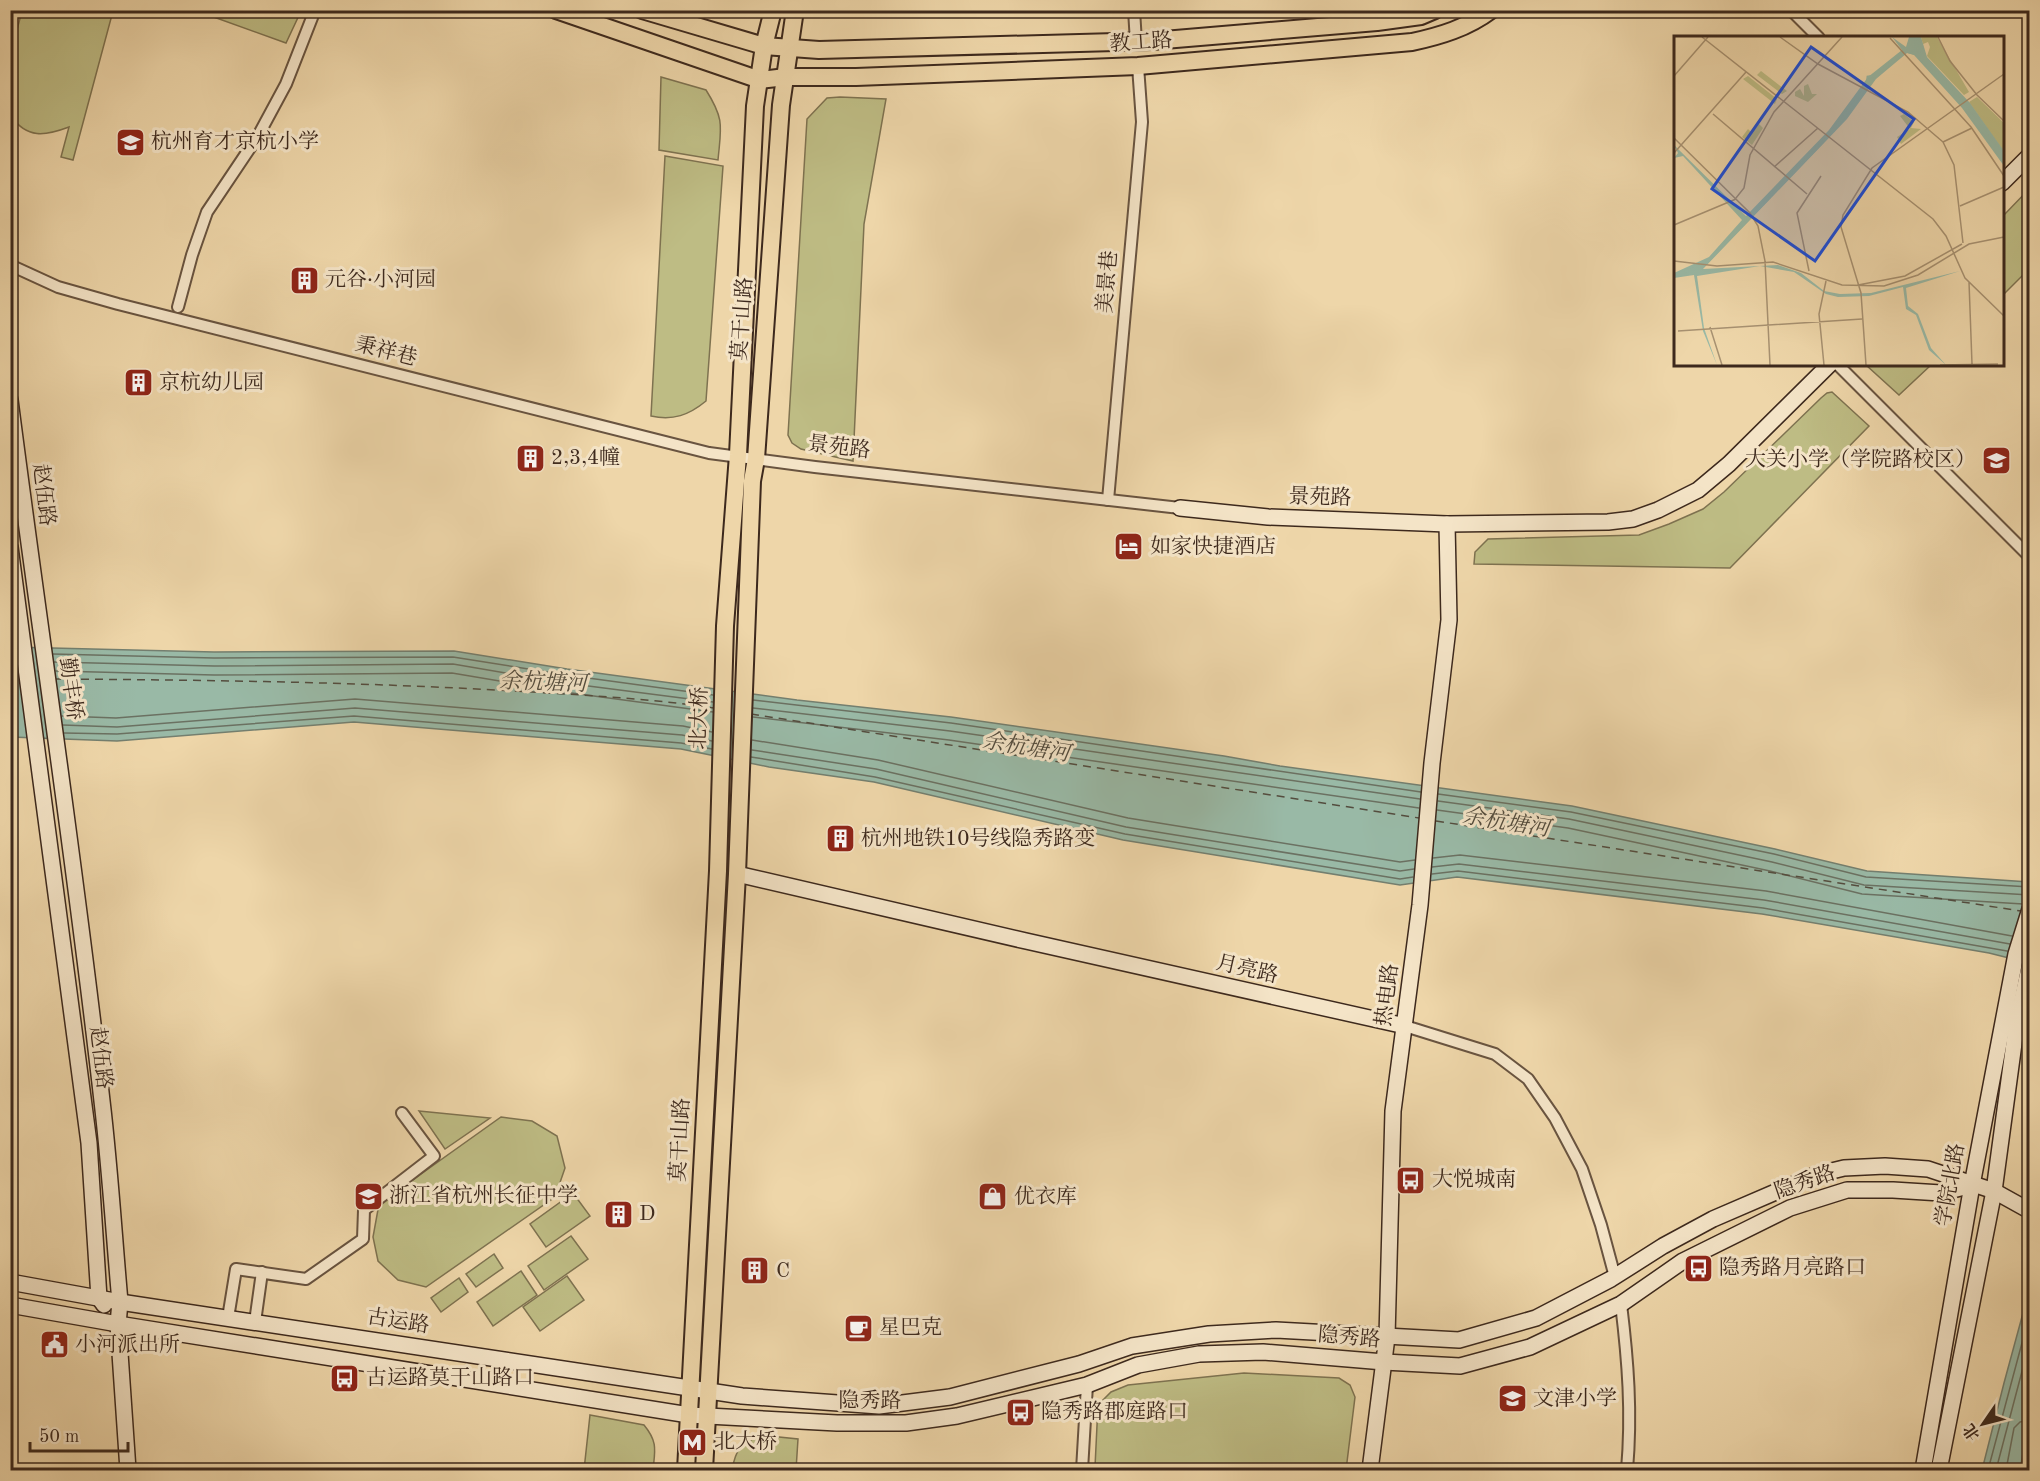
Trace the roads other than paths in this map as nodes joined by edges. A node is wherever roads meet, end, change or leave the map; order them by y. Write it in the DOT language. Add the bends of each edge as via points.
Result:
graph roads {
  1 [pos="315,10"];
  2 [pos="556,10"];
  3 [pos="642,10"];
  4 [pos="773,10"];
  5 [pos="795,10"];
  6 [pos="1134,10"];
  7 [pos="1435,10"];
  8 [pos="1491,10"];
  9 [pos="1791,10"];
  10 [pos="1817,36"];
  11 [pos="1136,42"];
  12 [pos="764,46"];
  13 [pos="789,49"];
  14 [pos="1138,66"];
  15 [pos="786,77"];
  16 [pos="760,80"];
  17 [pos="2030,155"];
  18 [pos="2004,181"];
  19 [pos="10,266"];
  20 [pos="178,307"];
  21 [pos="1828,366"];
  22 [pos="1839,366"];
  23 [pos="10,400"];
  24 [pos="738,455"];
  25 [pos="756,459"];
  26 [pos="1108,500"];
  27 [pos="1180,508"];
  28 [pos="1447,524"];
  29 [pos="10,547"];
  30 [pos="2030,557"];
  31 [pos="35,595"];
  32 [pos="18,601"];
  33 [pos="725,626"];
  34 [pos="746,631"];
  35 [pos="63,788"];
  36 [pos="44,792"];
  37 [pos="720,812"];
  38 [pos="738,813"];
  39 [pos="736,874"];
  40 [pos="2030,909"];
  41 [pos="2030,964"];
  42 [pos="2011,1019"];
  43 [pos="1405,1026"];
  44 [pos="402,1113"];
  45 [pos="1972,1185"];
  46 [pos="1994,1191"];
  47 [pos="2030,1211"];
  48 [pos="262,1272"];
  49 [pos="1615,1277"];
  50 [pos="10,1282"];
  51 [pos="99,1298"];
  52 [pos="120,1302"];
  53 [pos="1621,1304"];
  54 [pos="10,1305"];
  55 [pos="228,1318"];
  56 [pos="255,1322"];
  57 [pos="118,1324"];
  58 [pos="1387,1337"];
  59 [pos="1383,1362"];
  60 [pos="1087,1385"];
  61 [pos="691,1388"];
  62 [pos="708,1391"];
  63 [pos="689,1415"];
  64 [pos="707,1417"];
  65 [pos="128,1470"];
  66 [pos="686,1470"];
  67 [pos="704,1470"];
  68 [pos="1082,1470"];
  69 [pos="1370,1470"];
  70 [pos="1627,1470"];
  71 [pos="1923,1470"];
  72 [pos="1939,1470"];
  1 -- 20 [label="street" via="286,84 258,136 207,213"];
  2 -- 16 [label="main road"];
  3 -- 12 [label="main road, 教工路"];
  4 -- 12 [label="main road, 莫干山路"];
  5 -- 13 [label="main road, 莫干山路"];
  6 -- 11 [label="street"];
  7 -- 11 [label="main road, 教工路" via="1377,22"];
  8 -- 14 [label="main road, 教工路" via="1452,31 1412,42"];
  9 -- 10 [label="street"];
  11 -- 13 [label="main road, 教工路"];
  12 -- 13 [label="main road, 教工路"];
  12 -- 16 [label="main road, 莫干山路"];
  13 -- 15 [label="main road, 莫干山路"];
  14 -- 15 [label="main road, 教工路"];
  14 -- 26 [label="street, 美景巷" via="1142,122"];
  15 -- 16 [label="main road, 教工路"];
  15 -- 25 [label="main road, 莫干山路" via="780,105"];
  16 -- 24 [label="main road, 莫干山路" via="755,106"];
  17 -- 18 [label="main road"];
  19 -- 24 [label="street, 秉祥巷" via="58,287 118,304 697,450"];
  21 -- 28 [label="main road, 景苑路" via="1729,464 1698,490 1658,510 1608,522"];
  22 -- 30 [label="street"];
  23 -- 31 [label="main road, 赵伍路"];
  24 -- 25 [label="street, 秉祥巷"];
  24 -- 33 [label="main road, 莫干山路"];
  25 -- 26 [label="street, 景苑路"];
  25 -- 34 [label="main road, 莫干山路"];
  26 -- 27 [label="street, 景苑路"];
  27 -- 28 [label="main road, 景苑路" via="1268,518"];
  28 -- 43 [label="main road, 热电路" via="1449,620"];
  29 -- 32 [label="main road, 赵伍路"];
  31 -- 35 [label="main road, 勤丰桥"];
  32 -- 36 [label="main road, 勤丰桥"];
  33 -- 37 [label="main road, 北大桥"];
  34 -- 38 [label="main road, 北大桥"];
  35 -- 52 [label="main road, 赵伍路" via="102,1104"];
  36 -- 51 [label="main road, 赵伍路" via="89,1143"];
  37 -- 61 [label="main road, 莫干山路"];
  38 -- 39 [label="main road, 莫干山路"];
  39 -- 43 [label="main road, 月亮路"];
  39 -- 62 [label="main road, 莫干山路"];
  40 -- 42 [label="main road, 学院北路" via="2016,954"];
  41 -- 42 [label="main road, 学院北路"];
  42 -- 45 [label="main road, 学院北路"];
  42 -- 46 [label="main road, 学院北路"];
  43 -- 49 [label="street, 月亮路" via="1495,1054 1528,1079 1555,1118 1581,1168"];
  43 -- 58 [label="main road, 热电路" via="1393,1111"];
  44 -- 48 [label="street" via="434,1156 364,1210 363,1239 306,1280"];
  45 -- 46 [label="main road, 隐秀路"];
  45 -- 49 [label="main road, 隐秀路" via="1928,1169 1885,1166 1844,1168 1815,1175 1713,1219"];
  45 -- 53 [label="main road, 隐秀路" via="1941,1193 1847,1190 1790,1208 1683,1261"];
  45 -- 71 [label="main road, 学院北路"];
  46 -- 47 [label="main road, 隐秀路"];
  46 -- 72 [label="main road, 学院北路"];
  48 -- 55 [label="street" via="237,1269"];
  48 -- 56 [label="street"];
  49 -- 58 [label="main road, 隐秀路" via="1536,1318 1459,1340"];
  50 -- 51 [label="main road, 古运路"];
  51 -- 52 [label="main road, 古运路"];
  51 -- 57 [label="main road"];
  52 -- 55 [label="main road, 古运路"];
  52 -- 57 [label="main road, 赵伍路"];
  53 -- 59 [label="main road, 隐秀路" via="1530,1347 1460,1366"];
  53 -- 70 [label="street" via="1630,1375"];
  54 -- 57 [label="main road"];
  55 -- 56 [label="main road, 古运路"];
  56 -- 61 [label="main road, 古运路"];
  57 -- 63 [label="main road"];
  57 -- 65 [label="main road, 赵伍路"];
  58 -- 59 [label="main road, 热电路"];
  58 -- 62 [label="main road, 隐秀路" via="1276,1330 1209,1334 1132,1346 1079,1364 950,1397 879,1406"];
  59 -- 60 [label="main road, 隐秀路" via="1263,1352 1199,1354 1138,1365"];
  59 -- 69 [label="main road, 热电路"];
  60 -- 64 [label="main road, 隐秀路" via="957,1416 906,1423"];
  60 -- 68 [label="street"];
  61 -- 62 [label="main road, 隐秀路"];
  61 -- 63 [label="main road, 莫干山路"];
  62 -- 64 [label="main road, 莫干山路"];
  63 -- 64 [label="main road, 隐秀路"];
  63 -- 66 [label="main road, 莫干山路"];
  64 -- 67 [label="main road, 莫干山路"];
}
